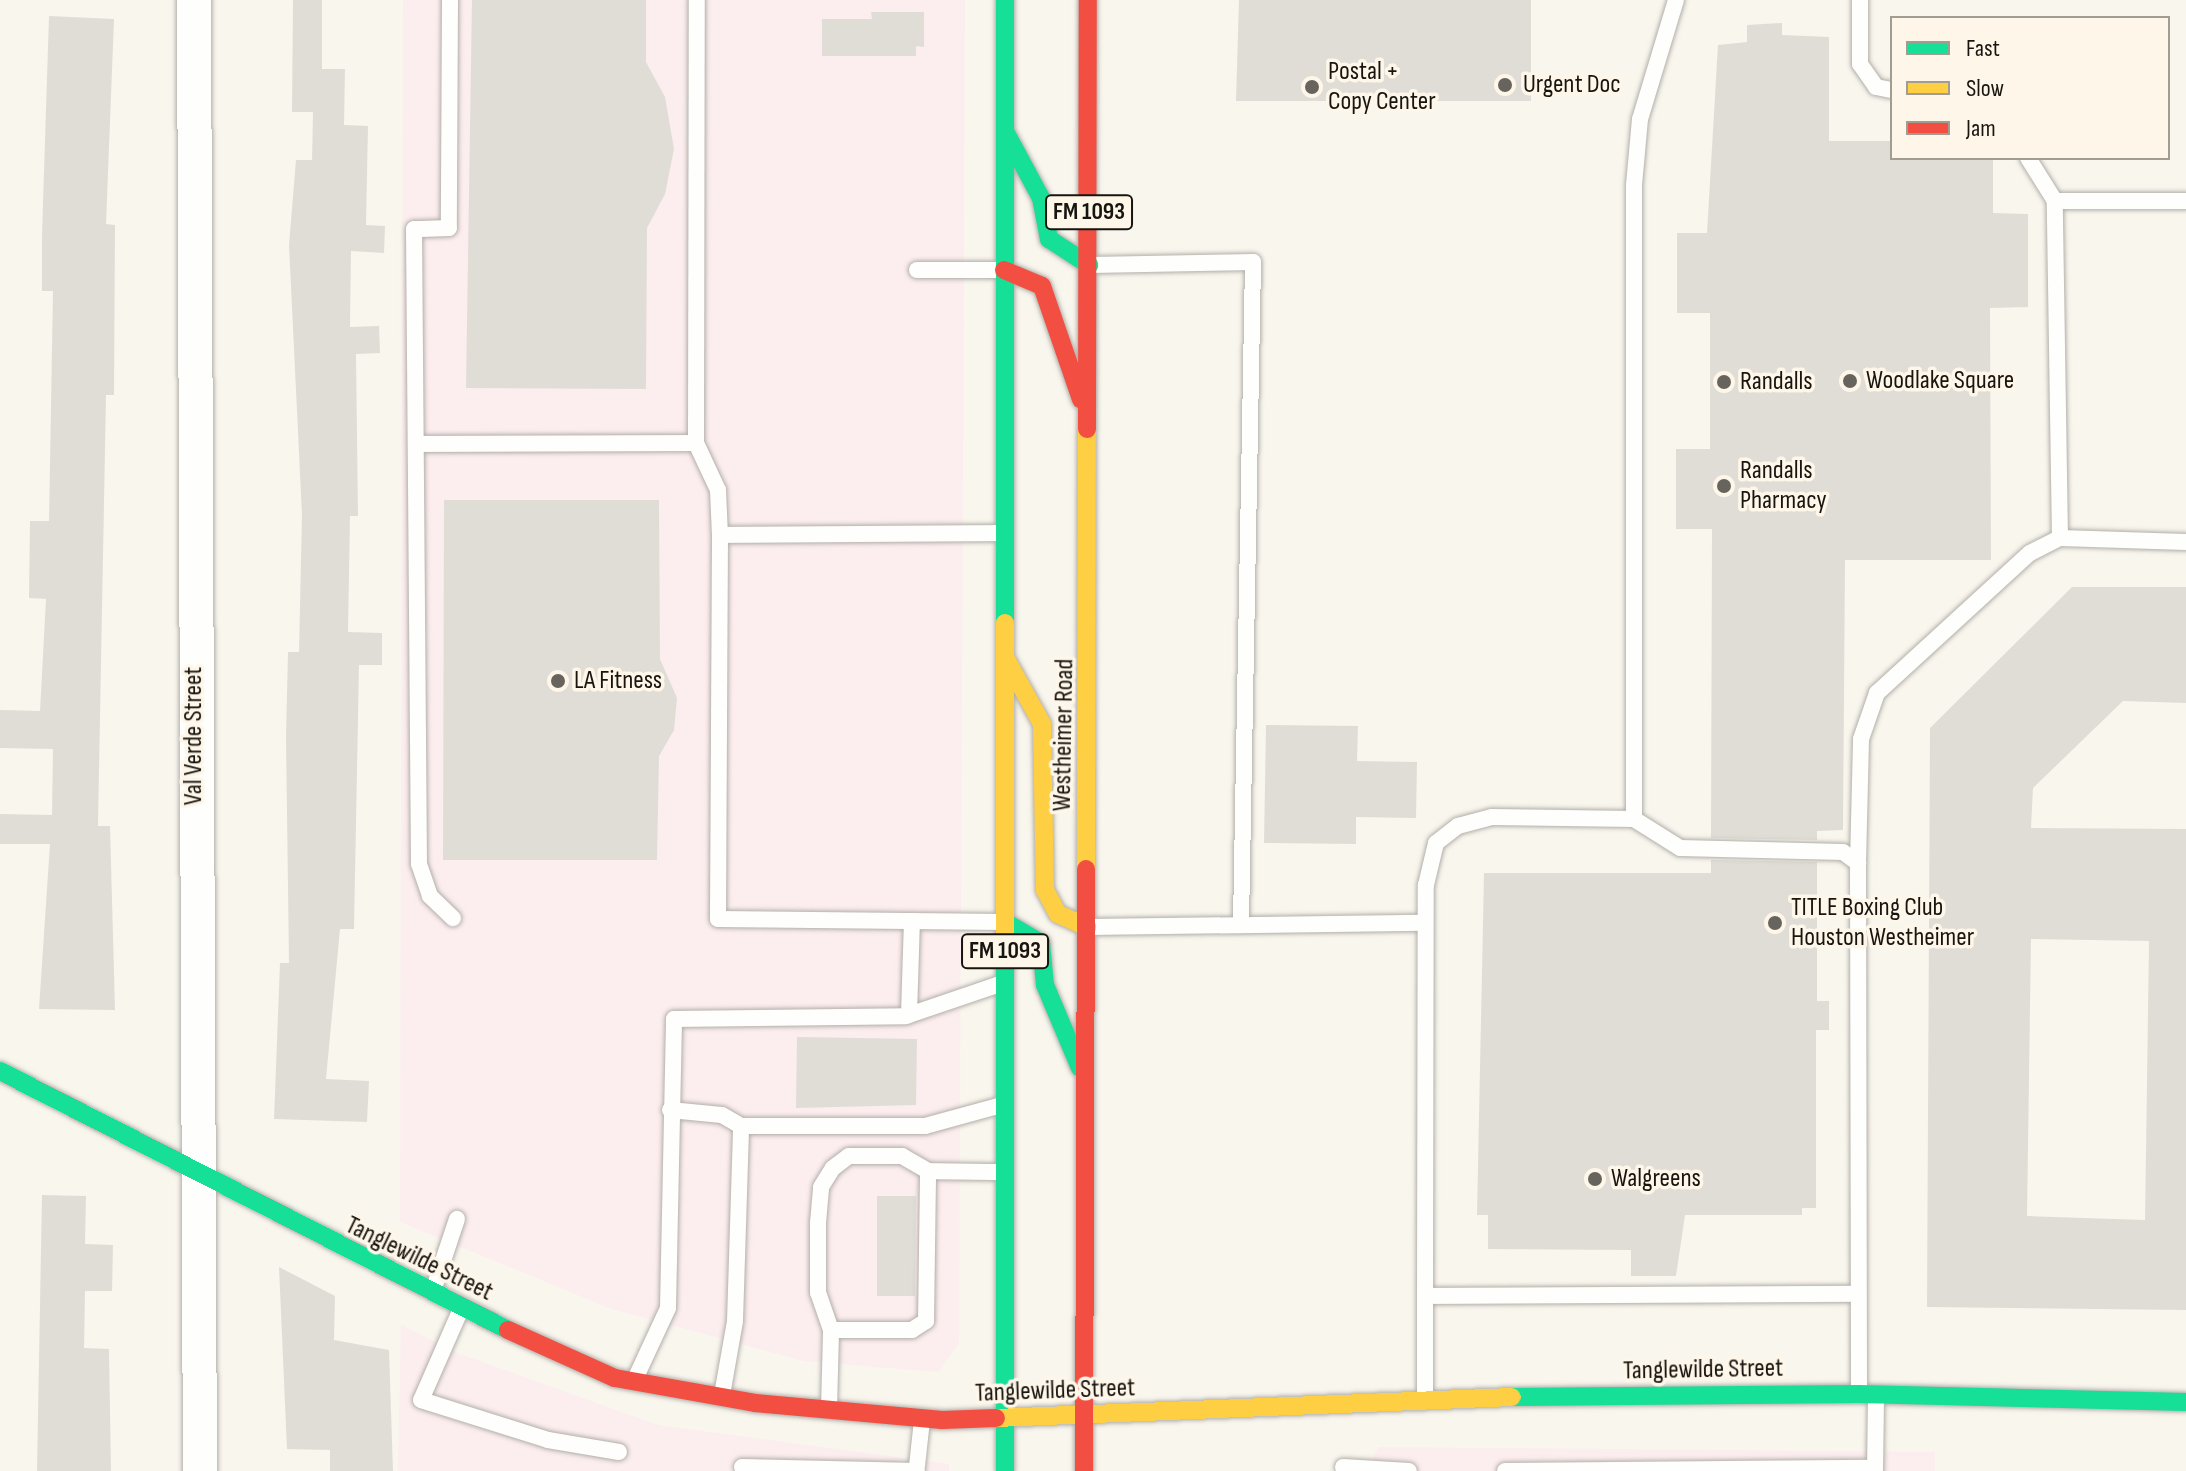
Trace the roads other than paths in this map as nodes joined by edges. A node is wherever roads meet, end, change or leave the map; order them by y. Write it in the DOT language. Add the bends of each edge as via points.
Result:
graph roads {
  1 [pos="194,0"];
  2 [pos="450,0"];
  3 [pos="697,0"];
  4 [pos="1005,0"];
  5 [pos="1088,0"];
  6 [pos="1676,0"];
  7 [pos="1860,0"];
  8 [pos="1890,90"];
  9 [pos="1003,128"];
  10 [pos="2029,160"];
  11 [pos="2055,201"];
  12 [pos="2186,201"];
  13 [pos="1089,265"];
  14 [pos="917,270"];
  15 [pos="1004,270"];
  16 [pos="1090,424"];
  17 [pos="696,443"];
  18 [pos="416,444"];
  19 [pos="1005,533"];
  20 [pos="720,535"];
  21 [pos="2060,538"];
  22 [pos="2186,542"];
  23 [pos="1005,657"];
  24 [pos="1634,819"];
  25 [pos="1858,863"];
  26 [pos="453,918"];
  27 [pos="912,921"];
  28 [pos="1241,921"];
  29 [pos="1005,922"];
  30 [pos="1425,923"];
  31 [pos="1087,927"];
  32 [pos="1004,982"];
  33 [pos="909,1015"];
  34 [pos="0,1071"];
  35 [pos="1088,1085"];
  36 [pos="1004,1104"];
  37 [pos="670,1110"];
  38 [pos="741,1126"];
  39 [pos="928,1171"];
  40 [pos="1004,1172"];
  41 [pos="195,1173"];
  42 [pos="457,1219"];
  43 [pos="1857,1294"];
  44 [pos="432,1296"];
  45 [pos="1425,1296"];
  46 [pos="461,1309"];
  47 [pos="831,1330"];
  48 [pos="634,1381"];
  49 [pos="1867,1394"];
  50 [pos="722,1397"];
  51 [pos="1425,1398"];
  52 [pos="2186,1402"];
  53 [pos="829,1411"];
  54 [pos="1084,1416"];
  55 [pos="922,1418"];
  56 [pos="1004,1418"];
  57 [pos="619,1452"];
  58 [pos="742,1467"];
  59 [pos="1343,1467"];
  60 [pos="917,1469"];
  61 [pos="1772,1469"];
  62 [pos="1585,1470"];
  63 [pos="1678,1470"];
  64 [pos="1875,1470"];
  65 [pos="200,1471"];
  66 [pos="1005,1471"];
  67 [pos="1084,1471"];
  68 [pos="1409,1471"];
  69 [pos="1505,1471"];
  1 -- 41 [label="street, Val Verde Street"];
  2 -- 18 [label="lane" via="449,228 414,229"];
  3 -- 17 [label="lane"];
  4 -- 9 [label="main road, FM 1093"];
  5 -- 13 [label="main road, Westheimer Road / FM 1093"];
  6 -- 24 [label="lane" via="1640,119 1634,185"];
  7 -- 8 [label="lane" via="1860,64 1876,87"];
  9 -- 13 [label="main road" via="1041,198 1049,239"];
  9 -- 15 [label="main road, FM 1093"];
  10 -- 11 [label="lane"];
  11 -- 12 [label="lane"];
  11 -- 21 [label="lane"];
  13 -- 16 [label="main road, Westheimer Road / FM 1093"];
  13 -- 28 [label="lane" via="1253,262"];
  14 -- 15 [label="lane"];
  15 -- 16 [label="main road" via="1042,286"];
  15 -- 19 [label="main road, FM 1093"];
  16 -- 31 [label="main road, Westheimer Road / FM 1093"];
  17 -- 18 [label="lane"];
  17 -- 20 [label="lane" via="718,490"];
  18 -- 26 [label="lane" via="419,864 430,896"];
  19 -- 20 [label="lane"];
  19 -- 23 [label="main road, FM 1093"];
  20 -- 27 [label="lane" via="718,919"];
  21 -- 22 [label="lane"];
  21 -- 25 [label="lane" via="2030,553 1877,693 1861,739"];
  23 -- 29 [label="main road, FM 1093"];
  23 -- 31 [label="main road" via="1042,724 1045,890 1058,914"];
  24 -- 25 [label="lane" via="1680,848 1843,852"];
  24 -- 30 [label="lane" via="1492,817 1458,826 1436,843"];
  25 -- 43 [label="lane"];
  27 -- 29 [label="lane"];
  27 -- 33 [label="lane"];
  28 -- 30 [label="lane"];
  28 -- 31 [label="lane"];
  29 -- 32 [label="main road, FM 1093"];
  29 -- 35 [label="main road" via="1041,943 1045,985"];
  30 -- 45 [label="lane"];
  31 -- 35 [label="main road, Westheimer Road / FM 1093"];
  32 -- 33 [label="lane"];
  32 -- 36 [label="main road, FM 1093"];
  33 -- 37 [label="lane" via="674,1019"];
  34 -- 41 [label="main road, Tanglewilde Street"];
  35 -- 54 [label="main road, Westheimer Road / FM 1093"];
  36 -- 38 [label="lane" via="925,1126"];
  36 -- 40 [label="main road, FM 1093"];
  37 -- 38 [label="lane" via="722,1115"];
  37 -- 48 [label="lane" via="668,1308"];
  38 -- 50 [label="lane" via="735,1321"];
  39 -- 40 [label="lane"];
  39 -- 47 [label="lane" via="926,1321 912,1330"];
  39 -- 47 [label="lane" via="902,1156 849,1156 821,1187 818,1293"];
  40 -- 56 [label="main road, FM 1093"];
  41 -- 44 [label="main road, Tanglewilde Street"];
  41 -- 65 [label="street, Val Verde Street"];
  42 -- 44 [label="lane"];
  43 -- 45 [label="lane"];
  43 -- 49 [label="lane"];
  44 -- 46 [label="main road, Tanglewilde Street"];
  45 -- 51 [label="lane"];
  46 -- 48 [label="main road, Tanglewilde Street"];
  46 -- 57 [label="lane" via="421,1400 548,1440"];
  47 -- 53 [label="lane"];
  48 -- 50 [label="main road, Tanglewilde Street"];
  49 -- 51 [label="main road, Tanglewilde Street"];
  49 -- 52 [label="main road, Tanglewilde Street"];
  49 -- 64 [label="lane"];
  50 -- 53 [label="main road, Tanglewilde Street"];
  51 -- 54 [label="main road, Tanglewilde Street"];
  53 -- 55 [label="main road, Tanglewilde Street"];
  54 -- 56 [label="main road, Tanglewilde Street"];
  54 -- 67 [label="main road, Westheimer Road / FM 1093"];
  55 -- 56 [label="main road, Tanglewilde Street"];
  55 -- 60 [label="lane"];
  56 -- 66 [label="main road, FM 1093"];
  58 -- 60 [label="lane"];
  59 -- 68 [label="lane"];
  61 -- 63 [label="lane"];
  61 -- 64 [label="lane"];
  62 -- 63 [label="lane"];
  62 -- 69 [label="lane"];
}
